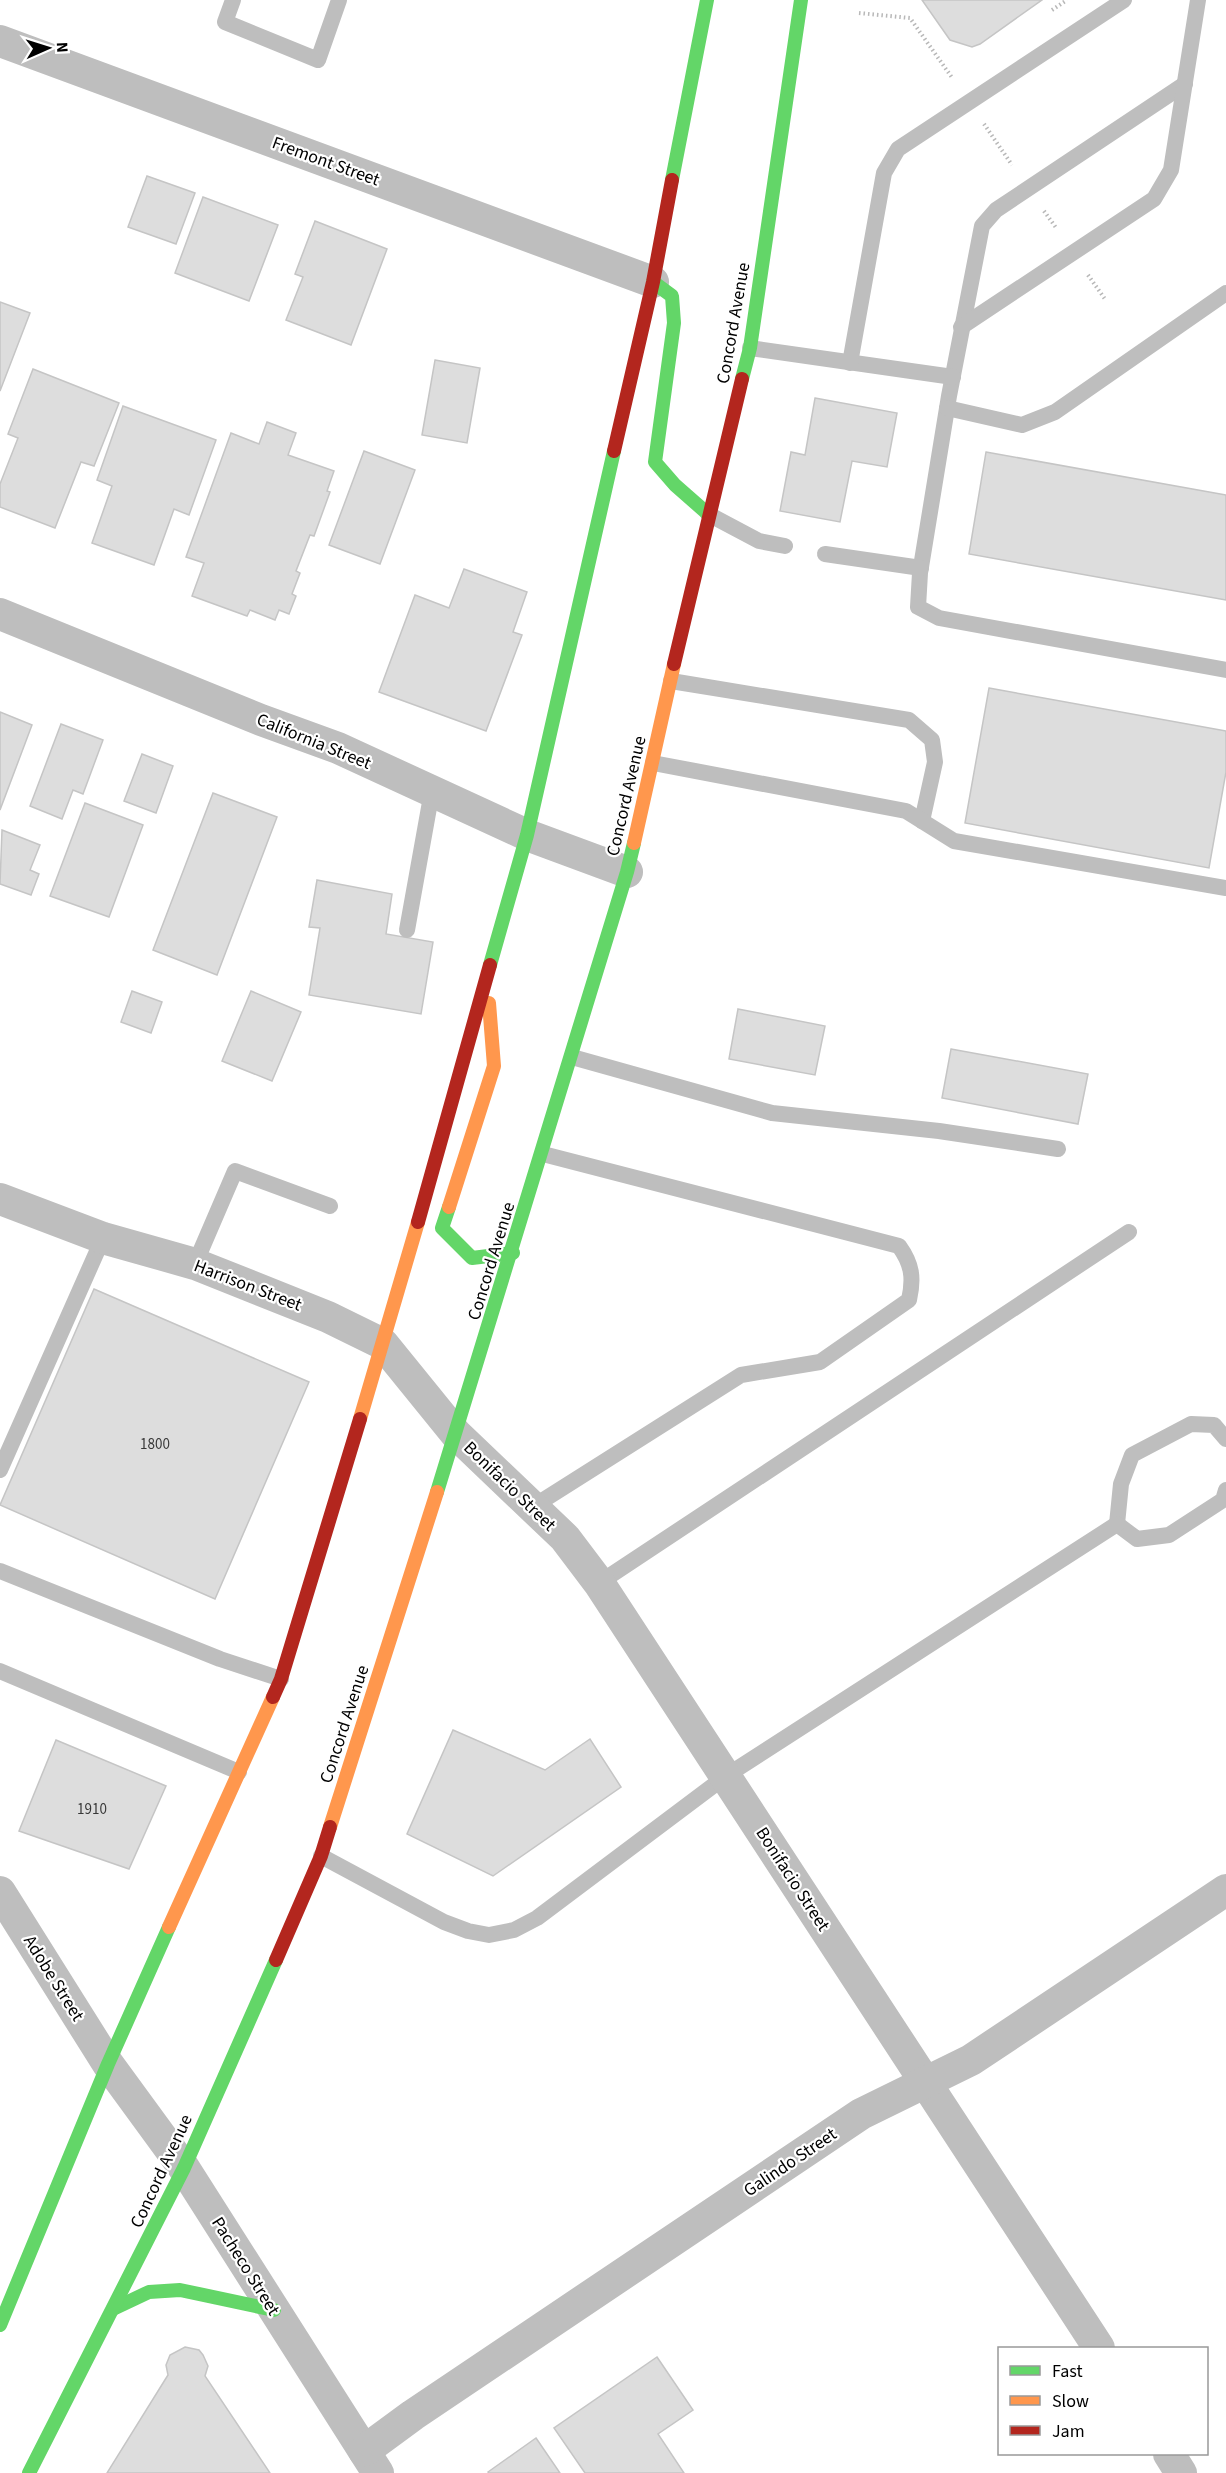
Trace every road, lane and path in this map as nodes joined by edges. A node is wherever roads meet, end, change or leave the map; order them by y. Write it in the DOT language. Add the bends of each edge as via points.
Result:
graph roads {
  1 [pos="233,0"];
  2 [pos="339,0"];
  3 [pos="707,0"];
  4 [pos="801,0"];
  5 [pos="1124,0"];
  6 [pos="1198,0"];
  7 [pos="859,13"];
  8 [pos="0,41"];
  9 [pos="1185,84"];
  10 [pos="969,102"];
  11 [pos="1028,188"];
  12 [pos="1073,253"];
  13 [pos="653,282"];
  14 [pos="1226,293"];
  15 [pos="1105,299"];
  16 [pos="962,327"];
  17 [pos="750,348"];
  18 [pos="850,363"];
  19 [pos="953,377"];
  20 [pos="947,408"];
  21 [pos="708,514"];
  22 [pos="785,546"];
  23 [pos="825,554"];
  24 [pos="921,568"];
  25 [pos="0,614"];
  26 [pos="1226,670"];
  27 [pos="671,681"];
  28 [pos="653,763"];
  29 [pos="432,791"];
  30 [pos="922,821"];
  31 [pos="527,835"];
  32 [pos="627,872"];
  33 [pos="1226,888"];
  34 [pos="407,930"];
  35 [pos="487,980"];
  36 [pos="572,1057"];
  37 [pos="1058,1149"];
  38 [pos="543,1154"];
  39 [pos="0,1199"];
  40 [pos="330,1206"];
  41 [pos="1129,1232"];
  42 [pos="103,1238"];
  43 [pos="513,1253"];
  44 [pos="195,1264"];
  45 [pos="382,1344"];
  46 [pos="456,1434"];
  47 [pos="1226,1439"];
  48 [pos="0,1470"];
  49 [pos="1226,1490"];
  50 [pos="534,1506"];
  51 [pos="1118,1524"];
  52 [pos="0,1571"];
  53 [pos="599,1583"];
  54 [pos="0,1671"];
  55 [pos="281,1679"];
  56 [pos="239,1772"];
  57 [pos="726,1776"];
  58 [pos="321,1856"];
  59 [pos="1226,1890"];
  60 [pos="0,1892"];
  61 [pos="108,2064"];
  62 [pos="923,2081"];
  63 [pos="184,2168"];
  64 [pos="113,2309"];
  65 [pos="274,2310"];
  66 [pos="0,2325"];
  67 [pos="1099,2347"];
  68 [pos="1170,2455"];
  69 [pos="371,2462"];
  70 [pos="29,2473"];
  71 [pos="1181,2473"];
  1 -- 2 [label="lane" via="225,22 318,60"];
  3 -- 13 [label="main road"];
  4 -- 17 [label="main road, Concord Avenue"];
  5 -- 10 [label="lane"];
  6 -- 9 [label="lane"];
  7 -- 10 [label="path" via="910,18"];
  8 -- 13 [label="street, Fremont Street"];
  9 -- 11 [label="lane"];
  9 -- 12 [label="lane" via="1171,170 1154,199"];
  10 -- 11 [label="path"];
  10 -- 18 [label="lane" via="898,149 884,173"];
  11 -- 12 [label="path"];
  11 -- 16 [label="lane" via="996,210 982,226"];
  12 -- 15 [label="path"];
  12 -- 16 [label="lane"];
  13 -- 21 [label="main road" via="672,296 674,323 655,462"];
  13 -- 31 [label="main road"];
  14 -- 20 [label="lane" via="1055,412 1022,425"];
  16 -- 19 [label="lane"];
  17 -- 18 [label="lane"];
  17 -- 21 [label="main road, Concord Avenue"];
  18 -- 19 [label="lane"];
  19 -- 20 [label="lane"];
  20 -- 24 [label="lane"];
  21 -- 22 [label="lane" via="759,541"];
  21 -- 27 [label="main road, Concord Avenue"];
  23 -- 24 [label="lane"];
  24 -- 26 [label="lane" via="918,608 939,618"];
  25 -- 29 [label="street, California Street" via="338,748"];
  27 -- 28 [label="main road, Concord Avenue"];
  27 -- 30 [label="lane" via="909,720 932,740 935,762"];
  28 -- 30 [label="lane" via="906,812"];
  28 -- 32 [label="main road, Concord Avenue"];
  29 -- 31 [label="street, California Street"];
  29 -- 34 [label="lane"];
  30 -- 33 [label="lane" via="954,841"];
  31 -- 32 [label="street, California Street"];
  31 -- 35 [label="main road"];
  32 -- 36 [label="main road, Concord Avenue"];
  35 -- 43 [label="main road" via="494,1066 442,1228 472,1258"];
  35 -- 45 [label="main road"];
  36 -- 37 [label="lane" via="772,1113"];
  36 -- 38 [label="main road, Concord Avenue"];
  38 -- 43 [label="main road, Concord Avenue"];
  38 -- 50 [label="lane" via="899,1246 910,1261 913,1282 909,1300 820,1362 741,1375"];
  39 -- 42 [label="street, Harrison Street"];
  40 -- 44 [label="lane" via="235,1171"];
  41 -- 53 [label="lane"];
  42 -- 44 [label="street, Harrison Street"];
  42 -- 48 [label="lane"];
  43 -- 46 [label="main road, Concord Avenue"];
  44 -- 45 [label="street, Harrison Street" via="328,1317"];
  45 -- 46 [label="street, Harrison Street"];
  45 -- 55 [label="main road"];
  46 -- 50 [label="street, Bonifacio Street"];
  46 -- 58 [label="main road, Concord Avenue"];
  47 -- 51 [label="lane" via="1214,1425 1191,1424 1132,1455 1121,1484"];
  49 -- 51 [label="lane" via="1223,1500 1169,1535 1137,1539"];
  50 -- 53 [label="street, Bonifacio Street"];
  51 -- 57 [label="lane"];
  52 -- 55 [label="lane" via="219,1659"];
  53 -- 57 [label="street, Bonifacio Street"];
  54 -- 56 [label="lane"];
  55 -- 56 [label="main road"];
  56 -- 61 [label="main road"];
  57 -- 58 [label="lane" via="537,1918 514,1930 489,1935 444,1922"];
  57 -- 62 [label="street, Bonifacio Street"];
  58 -- 63 [label="main road, Concord Avenue"];
  59 -- 62 [label="street, Galindo Street" via="971,2060"];
  60 -- 61 [label="street, Adobe Street"];
  61 -- 63 [label="street, Pacheco Street"];
  61 -- 66 [label="main road"];
  62 -- 67 [label="street, Bonifacio Street"];
  62 -- 69 [label="street, Galindo Street" via="861,2114 413,2415"];
  63 -- 64 [label="main road, Concord Avenue"];
  63 -- 65 [label="street, Pacheco Street"];
  64 -- 65 [label="main road" via="149,2292 180,2290"];
  64 -- 70 [label="main road, Concord Avenue"];
  65 -- 69 [label="street, Pacheco Street"];
  68 -- 71 [label="street"];
}
